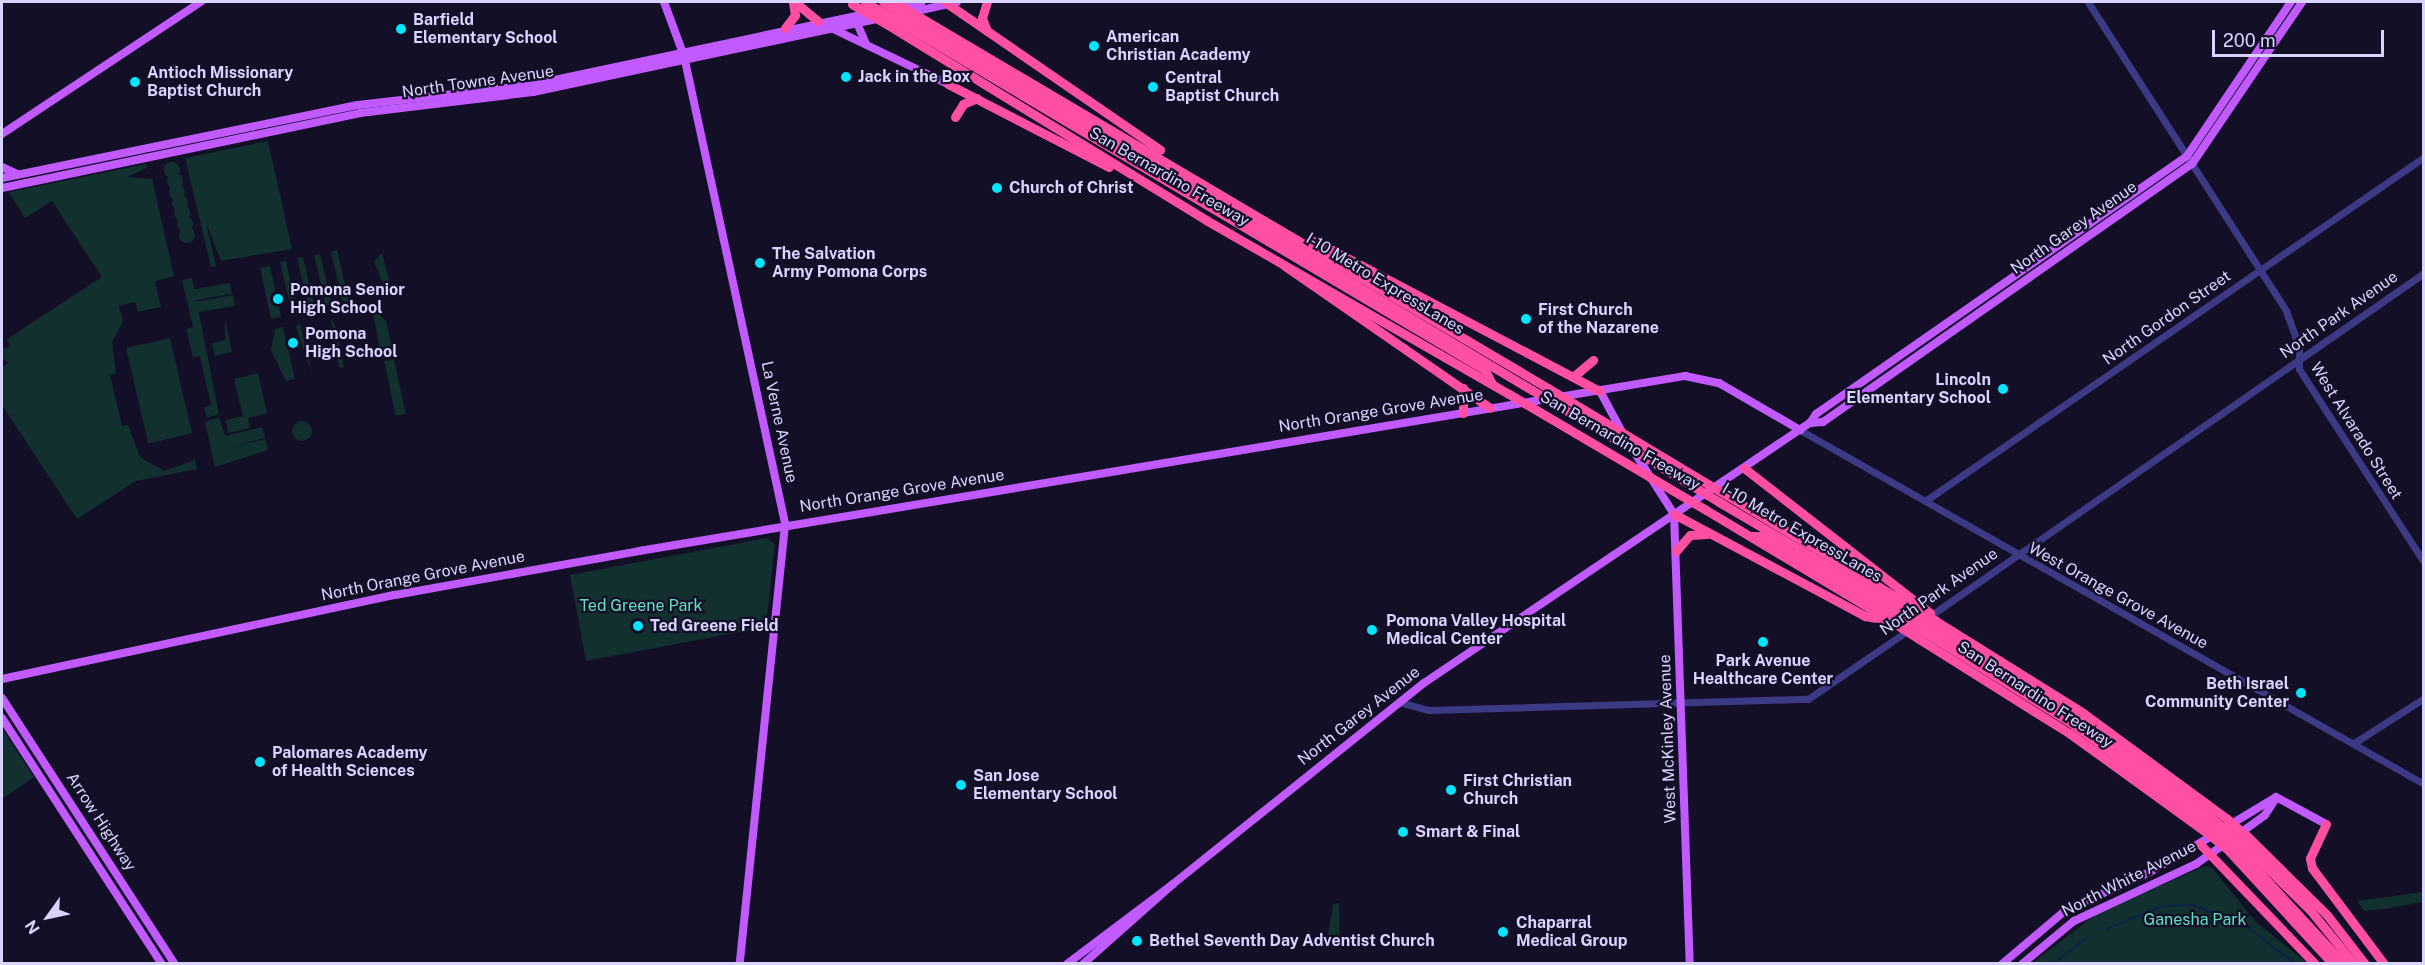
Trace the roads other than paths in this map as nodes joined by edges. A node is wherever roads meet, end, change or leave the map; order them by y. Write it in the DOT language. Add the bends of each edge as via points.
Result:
graph roads {
  1 [pos="201,2"];
  2 [pos="664,2"];
  3 [pos="794,2"];
  4 [pos="865,2"];
  5 [pos="883,2"];
  6 [pos="895,2"];
  7 [pos="922,2"];
  8 [pos="950,2"];
  9 [pos="987,2"];
  10 [pos="2088,2"];
  11 [pos="2291,2"];
  12 [pos="2302,2"];
  13 [pos="851,3"];
  14 [pos="854,19"];
  15 [pos="917,19"];
  16 [pos="818,21"];
  17 [pos="828,27"];
  18 [pos="785,28"];
  19 [pos="990,35"];
  20 [pos="866,44"];
  21 [pos="683,53"];
  22 [pos="948,84"];
  23 [pos="976,98"];
  24 [pos="955,117"];
  25 [pos="2,134"];
  26 [pos="2424,157"];
  27 [pos="2190,160"];
  28 [pos="2,167"];
  29 [pos="21,174"];
  30 [pos="2,178"];
  31 [pos="2,188"];
  32 [pos="1222,192"];
  33 [pos="1252,210"];
  34 [pos="1206,220"];
  35 [pos="1267,250"];
  36 [pos="2260,270"];
  37 [pos="2424,273"];
  38 [pos="2299,359"];
  39 [pos="1593,360"];
  40 [pos="1574,376"];
  41 [pos="1492,384"];
  42 [pos="1462,388"];
  43 [pos="1600,390"];
  44 [pos="1490,408"];
  45 [pos="1463,413"];
  46 [pos="1800,430"];
  47 [pos="1744,468"];
  48 [pos="1925,501"];
  49 [pos="1674,514"];
  50 [pos="785,525"];
  51 [pos="1709,534"];
  52 [pos="1750,536"];
  53 [pos="1676,551"];
  54 [pos="2017,554"];
  55 [pos="2424,562"];
  56 [pos="1903,613"];
  57 [pos="1931,629"];
  58 [pos="2,680"];
  59 [pos="2,698"];
  60 [pos="2424,698"];
  61 [pos="1399,702"];
  62 [pos="1681,703"];
  63 [pos="2,718"];
  64 [pos="2354,743"];
  65 [pos="2424,784"];
  66 [pos="2276,797"];
  67 [pos="2326,824"];
  68 [pos="2210,826"];
  69 [pos="2237,843"];
  70 [pos="2200,844"];
  71 [pos="2210,854"];
  72 [pos="1173,884"];
  73 [pos="162,963"];
  74 [pos="175,963"];
  75 [pos="740,963"];
  76 [pos="1067,963"];
  77 [pos="1083,963"];
  78 [pos="1690,963"];
  79 [pos="2002,963"];
  80 [pos="2022,963"];
  81 [pos="2315,963"];
  82 [pos="2333,963"];
  83 [pos="2344,963"];
  84 [pos="2354,963"];
  85 [pos="2365,963"];
  86 [pos="2384,963"];
  1 -- 25 [label="main road"];
  2 -- 21 [label="main road, La Verne Avenue"];
  3 -- 16 [label="highway"];
  3 -- 18 [label="highway" via="795,15"];
  4 -- 41 [label="highway, I-10 Metro ExpressLanes, bridge" via="1485,370"];
  5 -- 15 [label="highway, I-10 Metro ExpressLanes, bridge"];
  6 -- 15 [label="highway, San Bernardino Freeway, bridge"];
  7 -- 14 [label="main road, North Towne Avenue"];
  8 -- 14 [label="main road, North Towne Avenue"];
  8 -- 19 [label="highway"];
  9 -- 19 [label="highway" via="982,18"];
  10 -- 27 [label="street, West Alvarado Street"];
  11 -- 27 [label="main road, North Garey Avenue"];
  12 -- 27 [label="main road, North Garey Avenue"];
  13 -- 34 [label="highway, San Bernardino Freeway, bridge"];
  14 -- 16 [label="main road, North Towne Avenue"];
  14 -- 17 [label="main road, North Towne Avenue"];
  14 -- 20 [label="main road"];
  15 -- 32 [label="highway, San Bernardino Freeway"];
  15 -- 56 [label="highway, I-10 Metro ExpressLanes, bridge"];
  16 -- 17 [label="main road"];
  16 -- 18 [label="main road, North Towne Avenue"];
  17 -- 20 [label="main road"];
  17 -- 21 [label="main road, North Towne Avenue"];
  18 -- 21 [label="main road, North Towne Avenue"];
  19 -- 32 [label="highway"];
  20 -- 22 [label="main road"];
  21 -- 29 [label="main road, North Towne Avenue" via="531,85 358,105"];
  21 -- 31 [label="main road, North Towne Avenue" via="533,92 360,113"];
  21 -- 50 [label="main road, La Verne Avenue"];
  22 -- 23 [label="highway"];
  23 -- 24 [label="highway" via="963,104"];
  23 -- 34 [label="highway"];
  26 -- 36 [label="street, North Gordon Street"];
  27 -- 36 [label="street, West Alvarado Street"];
  27 -- 46 [label="main road, North Garey Avenue"];
  28 -- 29 [label="main road"];
  29 -- 30 [label="main road, North Towne Avenue"];
  32 -- 33 [label="highway, San Bernardino Freeway"];
  33 -- 40 [label="highway"];
  33 -- 56 [label="highway, San Bernardino Freeway, bridge" via="1728,496"];
  34 -- 35 [label="highway, San Bernardino Freeway"];
  35 -- 41 [label="highway, San Bernardino Freeway"];
  35 -- 42 [label="highway" via="1300,279"];
  36 -- 38 [label="street, West Alvarado Street" via="2286,311"];
  36 -- 48 [label="street, North Gordon Street"];
  37 -- 38 [label="street, North Park Avenue"];
  38 -- 54 [label="street, North Park Avenue"];
  38 -- 55 [label="street, West Alvarado Street" via="2299,369"];
  39 -- 40 [label="highway"];
  40 -- 43 [label="highway"];
  41 -- 52 [label="highway, San Bernardino Freeway, bridge"];
  42 -- 44 [label="highway"];
  42 -- 45 [label="highway" via="1467,400"];
  43 -- 44 [label="main road, North Orange Grove Avenue"];
  43 -- 46 [label="main road, North Orange Grove Avenue" via="1704,378"];
  43 -- 49 [label="main road"];
  44 -- 45 [label="main road, North Orange Grove Avenue"];
  45 -- 50 [label="main road, North Orange Grove Avenue"];
  46 -- 47 [label="main road, North Garey Avenue"];
  46 -- 48 [label="street, West Orange Grove Avenue"];
  47 -- 49 [label="main road, North Garey Avenue"];
  47 -- 56 [label="highway"];
  48 -- 54 [label="street, West Orange Grove Avenue"];
  49 -- 51 [label="highway"];
  49 -- 53 [label="main road, West McKinley Avenue"];
  49 -- 61 [label="main road, North Garey Avenue"];
  50 -- 58 [label="main road, North Orange Grove Avenue" via="388,597"];
  50 -- 75 [label="main road, La Verne Avenue"];
  51 -- 53 [label="highway" via="1690,535"];
  51 -- 56 [label="highway" via="1865,616"];
  52 -- 56 [label="highway, I-10 Metro ExpressLanes" via="1763,536"];
  53 -- 62 [label="main road, West McKinley Avenue"];
  54 -- 62 [label="street, North Park Avenue" via="1808,699"];
  54 -- 64 [label="street, West Orange Grove Avenue"];
  56 -- 57 [label="highway, San Bernardino Freeway, bridge"];
  56 -- 57 [label="highway, bridge"];
  56 -- 57 [label="highway, I-10 Metro ExpressLanes, bridge"];
  57 -- 68 [label="highway, San Bernardino Freeway" via="2069,733"];
  57 -- 68 [label="highway, I-10 Metro ExpressLanes" via="2091,728"];
  57 -- 69 [label="highway, San Bernardino Freeway, bridge" via="2083,713 2226,818"];
  59 -- 74 [label="main road, Arrow Highway"];
  60 -- 64 [label="street"];
  61 -- 62 [label="street, North Park Avenue" via="1427,710"];
  61 -- 72 [label="main road, North Garey Avenue"];
  62 -- 78 [label="main road, West McKinley Avenue"];
  63 -- 73 [label="main road, Arrow Highway"];
  64 -- 65 [label="street, West Orange Grove Avenue"];
  66 -- 67 [label="main road"];
  66 -- 70 [label="main road, North White Avenue"];
  66 -- 71 [label="main road, North White Avenue" via="2265,815"];
  67 -- 86 [label="highway" via="2313,845 2312,868"];
  68 -- 69 [label="highway, San Bernardino Freeway, bridge"];
  68 -- 69 [label="highway, I-10 Metro ExpressLanes, bridge"];
  69 -- 82 [label="highway, San Bernardino Freeway"];
  69 -- 83 [label="highway, I-10 Metro ExpressLanes"];
  69 -- 84 [label="highway, I-10 Metro ExpressLanes" via="2310,910"];
  69 -- 85 [label="highway, San Bernardino Freeway" via="2327,915"];
  70 -- 71 [label="highway"];
  70 -- 79 [label="main road, North White Avenue" via="2083,903"];
  71 -- 80 [label="main road, North White Avenue" via="2074,921"];
  71 -- 81 [label="highway"];
  72 -- 76 [label="main road, North Garey Avenue"];
  72 -- 77 [label="main road, North Garey Avenue"];
}
